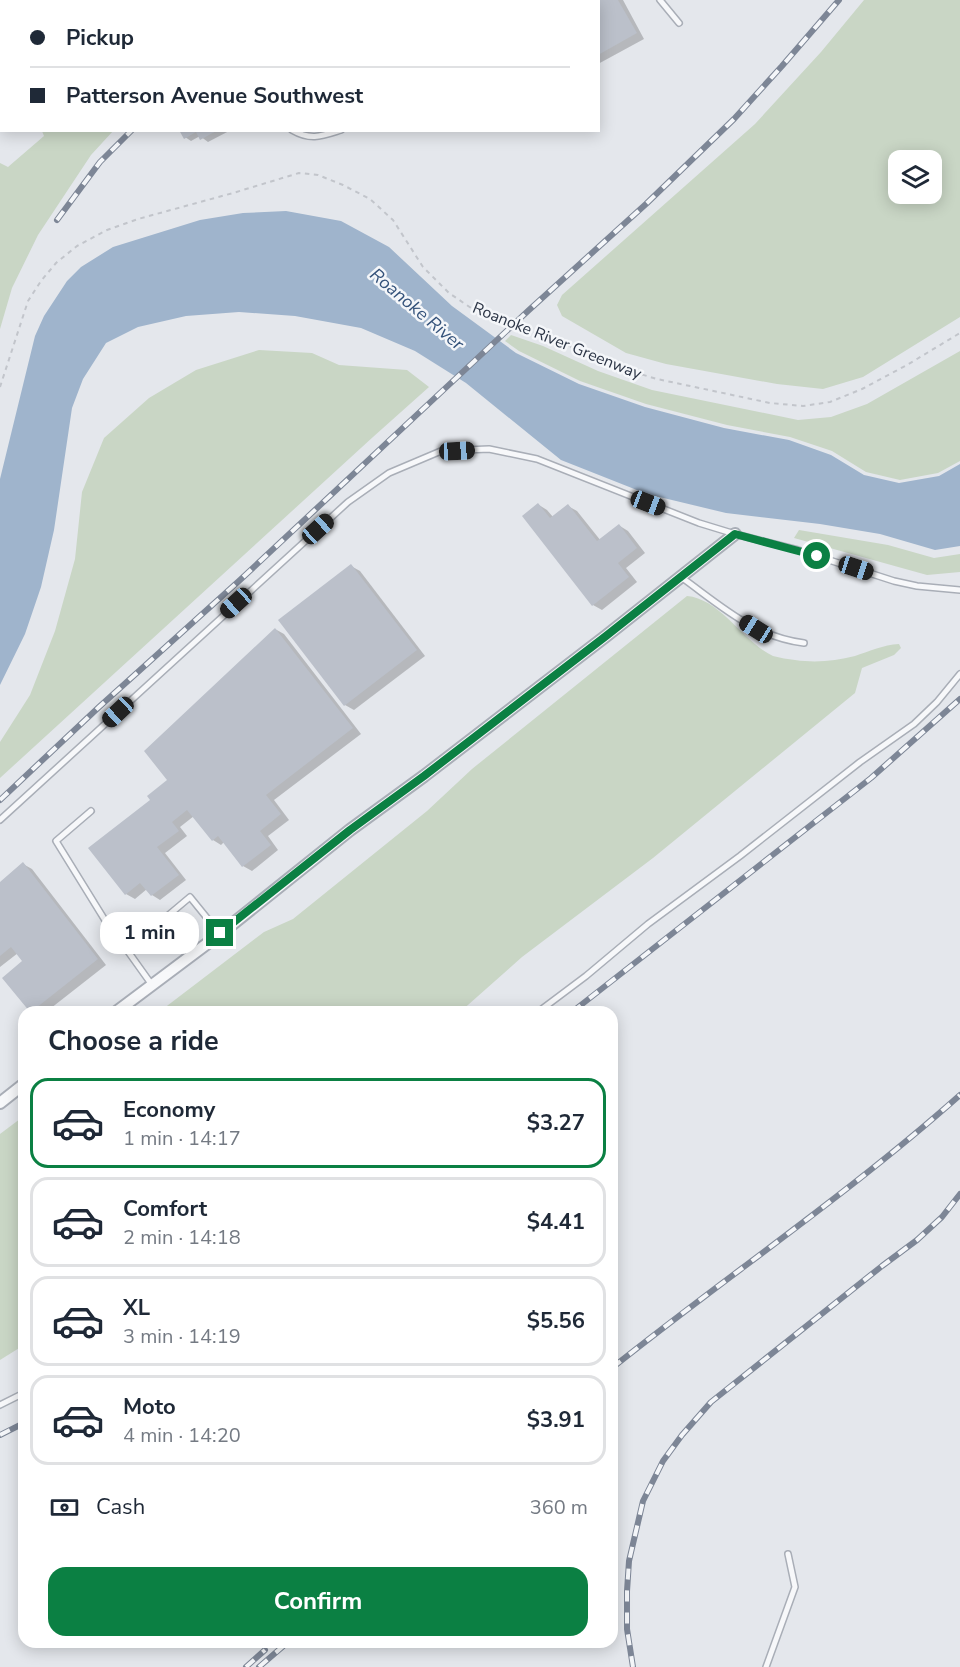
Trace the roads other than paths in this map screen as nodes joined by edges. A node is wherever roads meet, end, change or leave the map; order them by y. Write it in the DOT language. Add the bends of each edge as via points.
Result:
graph roads {
  1 [pos="660,0"];
  2 [pos="679,23"];
  3 [pos="296,132"];
  4 [pos="334,132"];
  5 [pos="735,534"];
  6 [pos="681,577"];
  7 [pos="960,590"];
  8 [pos="804,643"];
  9 [pos="960,674"];
  10 [pos="90,811"];
  11 [pos="0,820"];
  12 [pos="220,933"];
  13 [pos="127,950"];
  14 [pos="152,986"];
  15 [pos="125,1006"];
  16 [pos="546,1006"];
  17 [pos="18,1089"];
  18 [pos="0,1103"];
  19 [pos="18,1396"];
  20 [pos="0,1406"];
  21 [pos="788,1554"];
  22 [pos="766,1667"];
  1 -- 2 [label="lane"];
  3 -- 4 [label="lane" via="315,138"];
  5 -- 6 [label="street"];
  5 -- 7 [label="lane" via="894,581"];
  5 -- 11 [label="lane" via="537,459 489,449 441,451 389,473 348,502"];
  6 -- 8 [label="lane" via="756,629"];
  6 -- 12 [label="street"];
  9 -- 16 [label="lane" via="914,724 648,924"];
  10 -- 13 [label="lane" via="56,841"];
  12 -- 13 [label="lane" via="190,897"];
  12 -- 14 [label="street"];
  13 -- 14 [label="lane"];
  14 -- 15 [label="street"];
  17 -- 18 [label="street"];
  19 -- 20 [label="lane"];
  21 -- 22 [label="lane" via="795,1587"];
}
